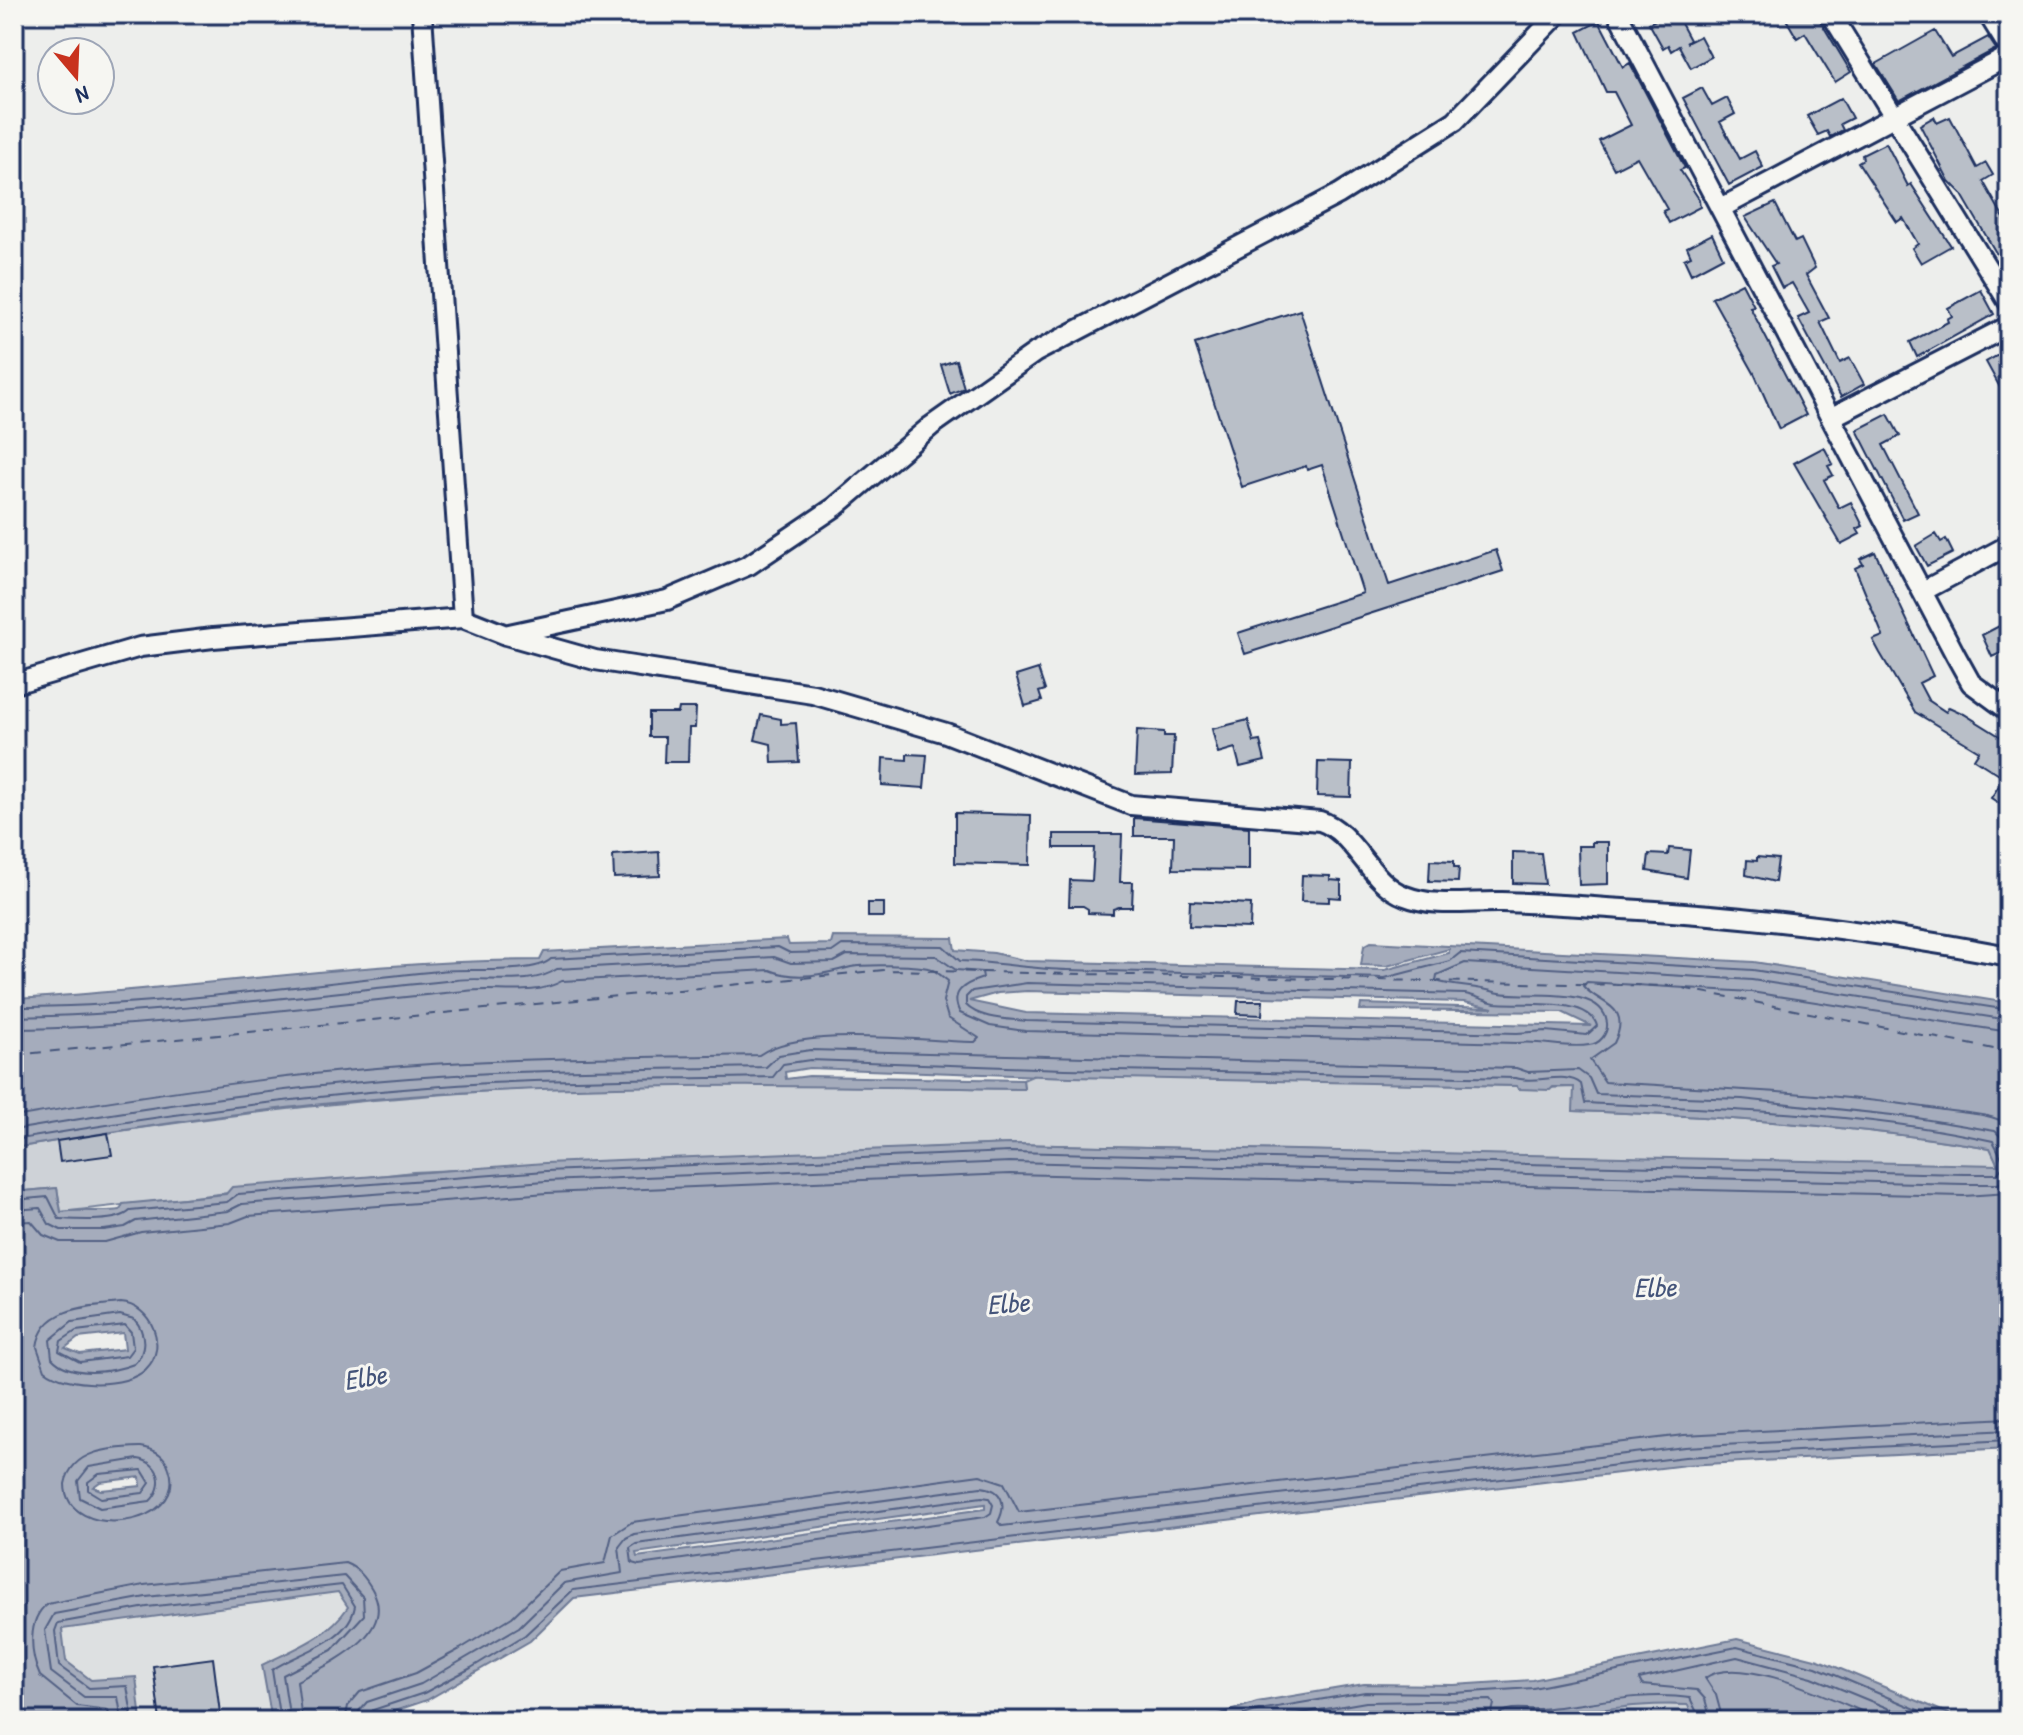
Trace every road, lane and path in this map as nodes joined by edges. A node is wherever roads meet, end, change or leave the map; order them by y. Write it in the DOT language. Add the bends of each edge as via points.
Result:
graph roads {
  1 [pos="422,14"];
  2 [pos="1558,14"];
  3 [pos="1618,14"];
  4 [pos="1831,14"];
  5 [pos="1988,14"];
  6 [pos="2009,48"];
  7 [pos="2009,56"];
  8 [pos="1895,118"];
  9 [pos="1721,208"];
  10 [pos="2009,303"];
  11 [pos="2009,326"];
  12 [pos="1832,417"];
  13 [pos="2009,545"];
  14 [pos="1923,591"];
  15 [pos="463,618"];
  16 [pos="506,635"];
  17 [pos="14,684"];
  18 [pos="2009,711"];
  19 [pos="2009,956"];
  1 -- 15 [label="street"];
  2 -- 16 [label="street" via="1455,121 1339,194 1036,352 931,426 835,507 749,565 667,600"];
  3 -- 9 [label="street"];
  4 -- 8 [label="street"];
  5 -- 6 [label="street"];
  7 -- 8 [label="street"];
  8 -- 9 [label="street"];
  8 -- 10 [label="street"];
  9 -- 12 [label="street"];
  11 -- 12 [label="street"];
  12 -- 14 [label="street"];
  13 -- 14 [label="street"];
  14 -- 18 [label="street" via="1971,683"];
  15 -- 16 [label="street"];
  15 -- 17 [label="street" via="140,647"];
  16 -- 19 [label="street" via="595,660 813,694 946,733 1131,805 1320,821 1332,825 1377,876 1404,896 1432,902 1788,921"];
}
